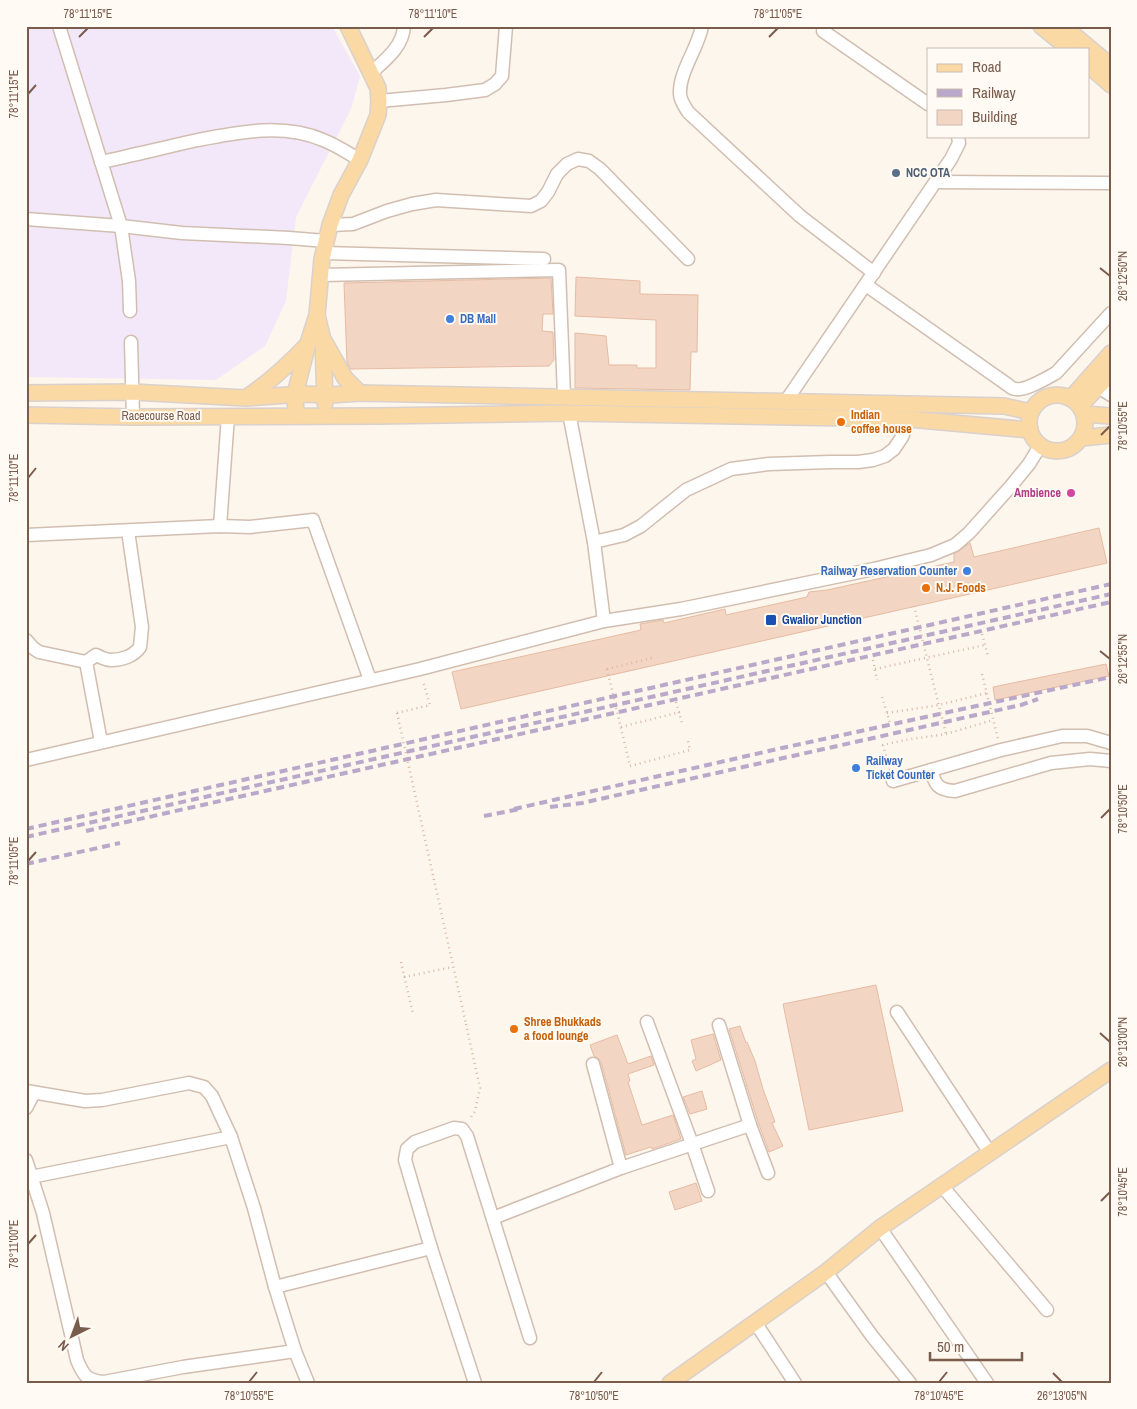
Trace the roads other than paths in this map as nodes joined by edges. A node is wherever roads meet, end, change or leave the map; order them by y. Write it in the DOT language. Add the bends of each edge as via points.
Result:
graph roads {
  1 [pos="59,26"];
  2 [pos="348,26"];
  3 [pos="404,26"];
  4 [pos="506,26"];
  5 [pos="702,26"];
  6 [pos="1041,26"];
  7 [pos="823,30"];
  8 [pos="1071,34"];
  9 [pos="1088,48"];
  10 [pos="1090,49"];
  11 [pos="1111,66"];
  12 [pos="1090,67"];
  13 [pos="371,73"];
  14 [pos="1111,85"];
  15 [pos="379,101"];
  16 [pos="927,103"];
  17 [pos="958,138"];
  18 [pos="360,160"];
  19 [pos="101,162"];
  20 [pos="936,182"];
  21 [pos="1111,183"];
  22 [pos="26,219"];
  23 [pos="330,225"];
  24 [pos="121,226"];
  25 [pos="325,247"];
  26 [pos="544,259"];
  27 [pos="688,259"];
  28 [pos="874,273"];
  29 [pos="321,275"];
  30 [pos="866,285"];
  31 [pos="130,311"];
  32 [pos="1111,313"];
  33 [pos="317,315"];
  34 [pos="323,340"];
  35 [pos="130,342"];
  36 [pos="308,344"];
  37 [pos="1111,353"];
  38 [pos="1111,373"];
  39 [pos="1098,387"];
  40 [pos="132,392"];
  41 [pos="26,393"];
  42 [pos="360,393"];
  43 [pos="295,394"];
  44 [pos="325,395"];
  45 [pos="1111,395"];
  46 [pos="564,396"];
  47 [pos="246,398"];
  48 [pos="786,401"];
  49 [pos="1078,406"];
  50 [pos="1031,412"];
  51 [pos="569,413"];
  52 [pos="26,415"];
  53 [pos="228,416"];
  54 [pos="296,416"];
  55 [pos="325,416"];
  56 [pos="1111,416"];
  57 [pos="133,417"];
  58 [pos="910,419"];
  59 [pos="1030,430"];
  60 [pos="1111,435"];
  61 [pos="1081,438"];
  62 [pos="1040,446"];
  63 [pos="220,526"];
  64 [pos="128,531"];
  65 [pos="26,535"];
  66 [pos="594,542"];
  67 [pos="604,621"];
  68 [pos="26,640"];
  69 [pos="86,662"];
  70 [pos="370,680"];
  71 [pos="101,742"];
  72 [pos="1111,743"];
  73 [pos="26,760"];
  74 [pos="1111,762"];
  75 [pos="931,770"];
  76 [pos="893,781"];
  77 [pos="897,1012"];
  78 [pos="647,1022"];
  79 [pos="719,1025"];
  80 [pos="593,1064"];
  81 [pos="1111,1070"];
  82 [pos="30,1092"];
  83 [pos="26,1108"];
  84 [pos="750,1125"];
  85 [pos="231,1137"];
  86 [pos="692,1144"];
  87 [pos="990,1153"];
  88 [pos="26,1160"];
  89 [pos="621,1168"];
  90 [pos="768,1173"];
  91 [pos="29,1178"];
  92 [pos="942,1186"];
  93 [pos="708,1191"];
  94 [pos="493,1218"];
  95 [pos="880,1228"];
  96 [pos="431,1248"];
  97 [pos="826,1272"];
  98 [pos="275,1287"];
  99 [pos="1047,1310"];
  100 [pos="755,1322"];
  101 [pos="530,1338"];
  102 [pos="295,1352"];
  103 [pos="308,1383"];
  104 [pos="475,1383"];
  105 [pos="670,1383"];
  106 [pos="795,1383"];
  107 [pos="910,1383"];
  108 [pos="986,1383"];
  1 -- 19 [label="street"];
  2 -- 13 [label="main road"];
  3 -- 13 [label="street" via="403,37 393,53"];
  4 -- 15 [label="street" via="502,76 485,90"];
  5 -- 28 [label="street" via="682,79 680,95 688,112 800,216"];
  6 -- 8 [label="main road"];
  7 -- 16 [label="street"];
  8 -- 9 [label="main road"];
  10 -- 11 [label="main road"];
  12 -- 14 [label="main road"];
  13 -- 15 [label="main road" via="378,88"];
  15 -- 18 [label="main road" via="378,115"];
  17 -- 20 [label="street" via="959,144"];
  18 -- 19 [label="street" via="323,140 295,132 269,130 237,133"];
  18 -- 23 [label="main road" via="341,195"];
  19 -- 24 [label="street"];
  20 -- 21 [label="street"];
  20 -- 28 [label="street"];
  22 -- 24 [label="street"];
  23 -- 25 [label="main road"];
  23 -- 27 [label="street" via="353,224 386,210 436,200 532,206 541,201 557,174 578,159 589,161 600,169"];
  24 -- 25 [label="street" via="182,233 290,238"];
  24 -- 31 [label="street"];
  25 -- 26 [label="street"];
  25 -- 29 [label="main road"];
  28 -- 30 [label="street"];
  29 -- 33 [label="main road"];
  29 -- 46 [label="street" via="560,270"];
  30 -- 32 [label="street" via="1016,389 1056,373"];
  30 -- 48 [label="street"];
  33 -- 34 [label="main road"];
  33 -- 36 [label="main road"];
  34 -- 42 [label="main road" via="345,378"];
  34 -- 44 [label="main road"];
  35 -- 40 [label="street"];
  36 -- 43 [label="main road"];
  36 -- 47 [label="main road" via="281,372"];
  37 -- 49 [label="main road"];
  38 -- 39 [label="main road"];
  39 -- 45 [label="street"];
  39 -- 49 [label="main road"];
  40 -- 41 [label="main road, Racecourse Road"];
  40 -- 47 [label="main road, Racecourse Road"];
  40 -- 57 [label="street"];
  42 -- 44 [label="main road, Racecourse Road"];
  42 -- 46 [label="main road, Racecourse Road"];
  43 -- 44 [label="main road, Racecourse Road"];
  43 -- 47 [label="main road, Racecourse Road"];
  43 -- 54 [label="main road"];
  44 -- 55 [label="main road"];
  46 -- 48 [label="main road, Racecourse Road"];
  48 -- 50 [label="main road, Racecourse Road" via="1004,406"];
  49 -- 50 [label="main road" via="1062,395 1053,395 1036,404"];
  49 -- 56 [label="main road"];
  49 -- 61 [label="main road" via="1085,425"];
  50 -- 59 [label="main road"];
  51 -- 55 [label="main road, Racecourse Road"];
  51 -- 58 [label="main road, Racecourse Road"];
  51 -- 66 [label="street"];
  52 -- 57 [label="main road, Racecourse Road"];
  53 -- 54 [label="main road, Racecourse Road"];
  53 -- 57 [label="main road, Racecourse Road"];
  53 -- 63 [label="street"];
  54 -- 55 [label="main road, Racecourse Road"];
  58 -- 59 [label="main road, Racecourse Road"];
  58 -- 66 [label="street" via="894,449 885,456 858,462 769,464 731,469 686,490 641,526 624,535"];
  59 -- 62 [label="main road"];
  60 -- 61 [label="main road"];
  61 -- 62 [label="main road" via="1067,450 1058,452"];
  62 -- 67 [label="street" via="1029,464 969,533 955,545 931,555 681,609"];
  63 -- 64 [label="street"];
  63 -- 70 [label="street" via="250,527 313,520"];
  64 -- 65 [label="street"];
  64 -- 69 [label="street" via="142,627 140,647 130,656 110,660 96,655"];
  66 -- 67 [label="street"];
  67 -- 70 [label="street"];
  68 -- 69 [label="street" via="39,652"];
  69 -- 71 [label="street"];
  70 -- 71 [label="street"];
  71 -- 73 [label="street"];
  72 -- 75 [label="street" via="1087,736 1062,736"];
  74 -- 75 [label="street" via="1090,759 1051,763 955,791 938,787"];
  75 -- 76 [label="street"];
  77 -- 87 [label="street"];
  78 -- 86 [label="street"];
  79 -- 84 [label="street"];
  80 -- 89 [label="street"];
  81 -- 87 [label="main road"];
  82 -- 83 [label="street"];
  82 -- 85 [label="street" via="85,1101 189,1084 204,1087 212,1096"];
  84 -- 86 [label="street"];
  84 -- 90 [label="street"];
  85 -- 91 [label="street"];
  85 -- 98 [label="street"];
  86 -- 89 [label="street"];
  86 -- 93 [label="street"];
  87 -- 92 [label="main road"];
  88 -- 91 [label="street"];
  89 -- 94 [label="street"];
  91 -- 102 [label="street" via="43,1213 77,1360 86,1377 94,1382 104,1382 183,1367"];
  92 -- 95 [label="main road"];
  92 -- 99 [label="street"];
  94 -- 96 [label="street" via="462,1129 454,1128 415,1142 407,1149 405,1160"];
  94 -- 101 [label="street"];
  95 -- 97 [label="main road"];
  95 -- 108 [label="street"];
  96 -- 98 [label="street"];
  96 -- 104 [label="street"];
  97 -- 100 [label="main road"];
  97 -- 107 [label="street"];
  98 -- 102 [label="street"];
  100 -- 105 [label="main road"];
  100 -- 106 [label="street"];
  102 -- 103 [label="street"];
}
